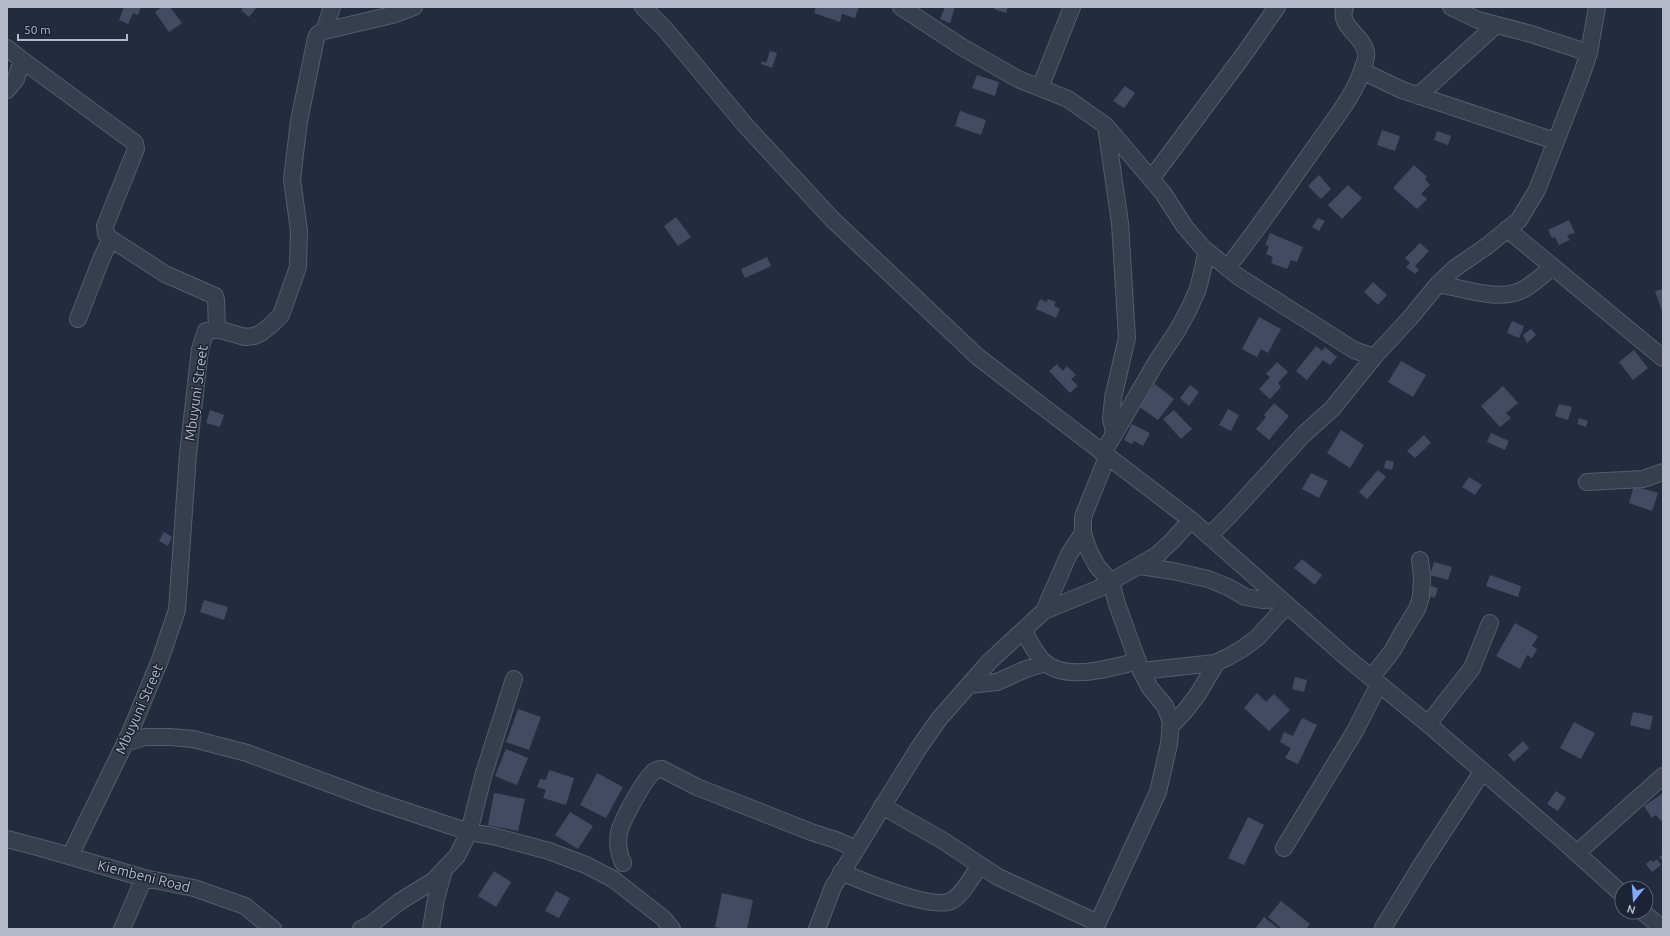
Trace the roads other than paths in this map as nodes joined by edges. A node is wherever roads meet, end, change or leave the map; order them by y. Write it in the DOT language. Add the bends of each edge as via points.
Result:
graph roads {
  1 [pos="332,7"];
  2 [pos="414,7"];
  3 [pos="643,7"];
  4 [pos="901,7"];
  5 [pos="1072,7"];
  6 [pos="1277,7"];
  7 [pos="1346,7"];
  8 [pos="1451,7"];
  9 [pos="1597,7"];
  10 [pos="1496,25"];
  11 [pos="324,31"];
  12 [pos="7,48"];
  13 [pos="1589,53"];
  14 [pos="22,60"];
  15 [pos="1362,71"];
  16 [pos="1040,88"];
  17 [pos="7,90"];
  18 [pos="1418,96"];
  19 [pos="1106,126"];
  20 [pos="1555,141"];
  21 [pos="1151,179"];
  22 [pos="1508,229"];
  23 [pos="111,239"];
  24 [pos="1208,251"];
  25 [pos="1553,267"];
  26 [pos="1227,268"];
  27 [pos="1438,284"];
  28 [pos="78,319"];
  29 [pos="217,329"];
  30 [pos="1374,357"];
  31 [pos="1663,358"];
  32 [pos="1112,438"];
  33 [pos="1104,455"];
  34 [pos="1663,472"];
  35 [pos="1587,482"];
  36 [pos="1192,520"];
  37 [pos="1083,533"];
  38 [pos="1209,536"];
  39 [pos="1420,560"];
  40 [pos="1140,566"];
  41 [pos="1111,582"];
  42 [pos="1284,602"];
  43 [pos="1044,611"];
  44 [pos="1490,623"];
  45 [pos="1024,631"];
  46 [pos="1217,662"];
  47 [pos="1046,663"];
  48 [pos="1139,666"];
  49 [pos="514,679"];
  50 [pos="1375,681"];
  51 [pos="969,686"];
  52 [pos="1428,724"];
  53 [pos="1170,727"];
  54 [pos="125,743"];
  55 [pos="1482,772"];
  56 [pos="1663,776"];
  57 [pos="882,806"];
  58 [pos="469,832"];
  59 [pos="7,839"];
  60 [pos="1284,848"];
  61 [pos="856,849"];
  62 [pos="1577,853"];
  63 [pos="70,856"];
  64 [pos="622,864"];
  65 [pos="980,865"];
  66 [pos="444,869"];
  67 [pos="841,872"];
  68 [pos="144,878"];
  69 [pos="1614,887"];
  70 [pos="1652,920"];
  71 [pos="1097,926"];
  72 [pos="1383,928"];
  73 [pos="122,929"];
  74 [pos="273,929"];
  75 [pos="361,929"];
  76 [pos="431,929"];
  77 [pos="672,929"];
  78 [pos="817,929"];
  79 [pos="1663,929"];
  1 -- 11 [label="street, Mbuyuni Street"];
  2 -- 11 [label="street" via="392,15"];
  3 -- 33 [label="street" via="665,29 746,126 832,219 978,357"];
  4 -- 16 [label="street" via="962,47 1018,79"];
  5 -- 16 [label="street"];
  6 -- 21 [label="street"];
  7 -- 15 [label="street" via="1344,19 1366,52"];
  8 -- 10 [label="street" via="1478,20"];
  9 -- 13 [label="street"];
  10 -- 13 [label="street"];
  10 -- 18 [label="street"];
  11 -- 29 [label="street, Mbuyuni Street" via="316,38 299,121 292,179 299,231 298,267 281,315 261,334 254,336 245,337"];
  12 -- 14 [label="street"];
  13 -- 20 [label="street"];
  14 -- 17 [label="street" via="16,79"];
  14 -- 23 [label="street" via="135,144 136,149 105,226 106,234"];
  15 -- 18 [label="street"];
  15 -- 26 [label="street" via="1348,100"];
  16 -- 19 [label="street" via="1068,99"];
  18 -- 20 [label="street"];
  19 -- 21 [label="street"];
  19 -- 32 [label="street" via="1120,223 1127,338 1113,398"];
  20 -- 22 [label="street" via="1537,190 1519,220"];
  21 -- 24 [label="street" via="1185,227"];
  22 -- 25 [label="street"];
  22 -- 27 [label="street" via="1455,268"];
  23 -- 28 [label="street"];
  23 -- 29 [label="street" via="165,274 214,296"];
  24 -- 26 [label="street"];
  24 -- 32 [label="street" via="1198,289 1188,311"];
  25 -- 27 [label="street" via="1522,290 1507,295"];
  25 -- 31 [label="street"];
  26 -- 30 [label="street" via="1354,350"];
  27 -- 30 [label="street"];
  29 -- 54 [label="street, Mbuyuni Street" via="206,331 200,348 188,454 177,610 160,660"];
  30 -- 38 [label="street" via="1332,409 1304,434"];
  32 -- 33 [label="street"];
  33 -- 36 [label="street"];
  33 -- 37 [label="street" via="1083,517"];
  34 -- 35 [label="street" via="1643,479"];
  36 -- 38 [label="street"];
  36 -- 40 [label="street" via="1172,542"];
  37 -- 41 [label="street" via="1097,566"];
  37 -- 43 [label="street" via="1069,554"];
  38 -- 42 [label="street"];
  39 -- 50 [label="street" via="1421,597 1417,609"];
  40 -- 41 [label="street"];
  40 -- 42 [label="street" via="1208,579 1245,597"];
  41 -- 43 [label="street"];
  41 -- 48 [label="street"];
  42 -- 46 [label="street" via="1257,638"];
  42 -- 50 [label="street"];
  43 -- 45 [label="street"];
  44 -- 52 [label="street" via="1472,668"];
  45 -- 47 [label="street"];
  45 -- 51 [label="street" via="990,662"];
  46 -- 48 [label="street"];
  46 -- 53 [label="street" via="1194,700"];
  47 -- 48 [label="street" via="1063,672"];
  47 -- 51 [label="street" via="997,682"];
  48 -- 53 [label="street" via="1150,688 1165,706 1171,722"];
  49 -- 58 [label="street" via="484,773"];
  50 -- 52 [label="street"];
  50 -- 60 [label="street" via="1356,731"];
  51 -- 57 [label="street" via="939,719"];
  52 -- 55 [label="street"];
  53 -- 71 [label="street" via="1169,744 1158,792"];
  54 -- 58 [label="street" via="145,737 193,739 247,753 376,802"];
  54 -- 63 [label="street, Mbuyuni Street"];
  55 -- 62 [label="street"];
  55 -- 72 [label="street"];
  56 -- 62 [label="street"];
  57 -- 61 [label="street"];
  57 -- 65 [label="street"];
  58 -- 66 [label="street" via="457,856"];
  58 -- 77 [label="street" via="550,851 586,865 613,879 652,908"];
  59 -- 63 [label="street, Kiembeni Road"];
  61 -- 64 [label="street" via="697,787 662,769 656,770 648,777 631,805 619,833 619,854"];
  61 -- 67 [label="street"];
  62 -- 69 [label="street"];
  63 -- 68 [label="street, Kiembeni Road"];
  65 -- 67 [label="street" via="953,900 941,903 923,901"];
  65 -- 71 [label="street" via="998,877"];
  66 -- 75 [label="street" via="433,881"];
  66 -- 76 [label="street"];
  67 -- 78 [label="street" via="832,886"];
  68 -- 73 [label="street"];
  68 -- 74 [label="street, Kiembeni Road" via="194,888 245,906"];
  70 -- 79 [label="street"];
}
